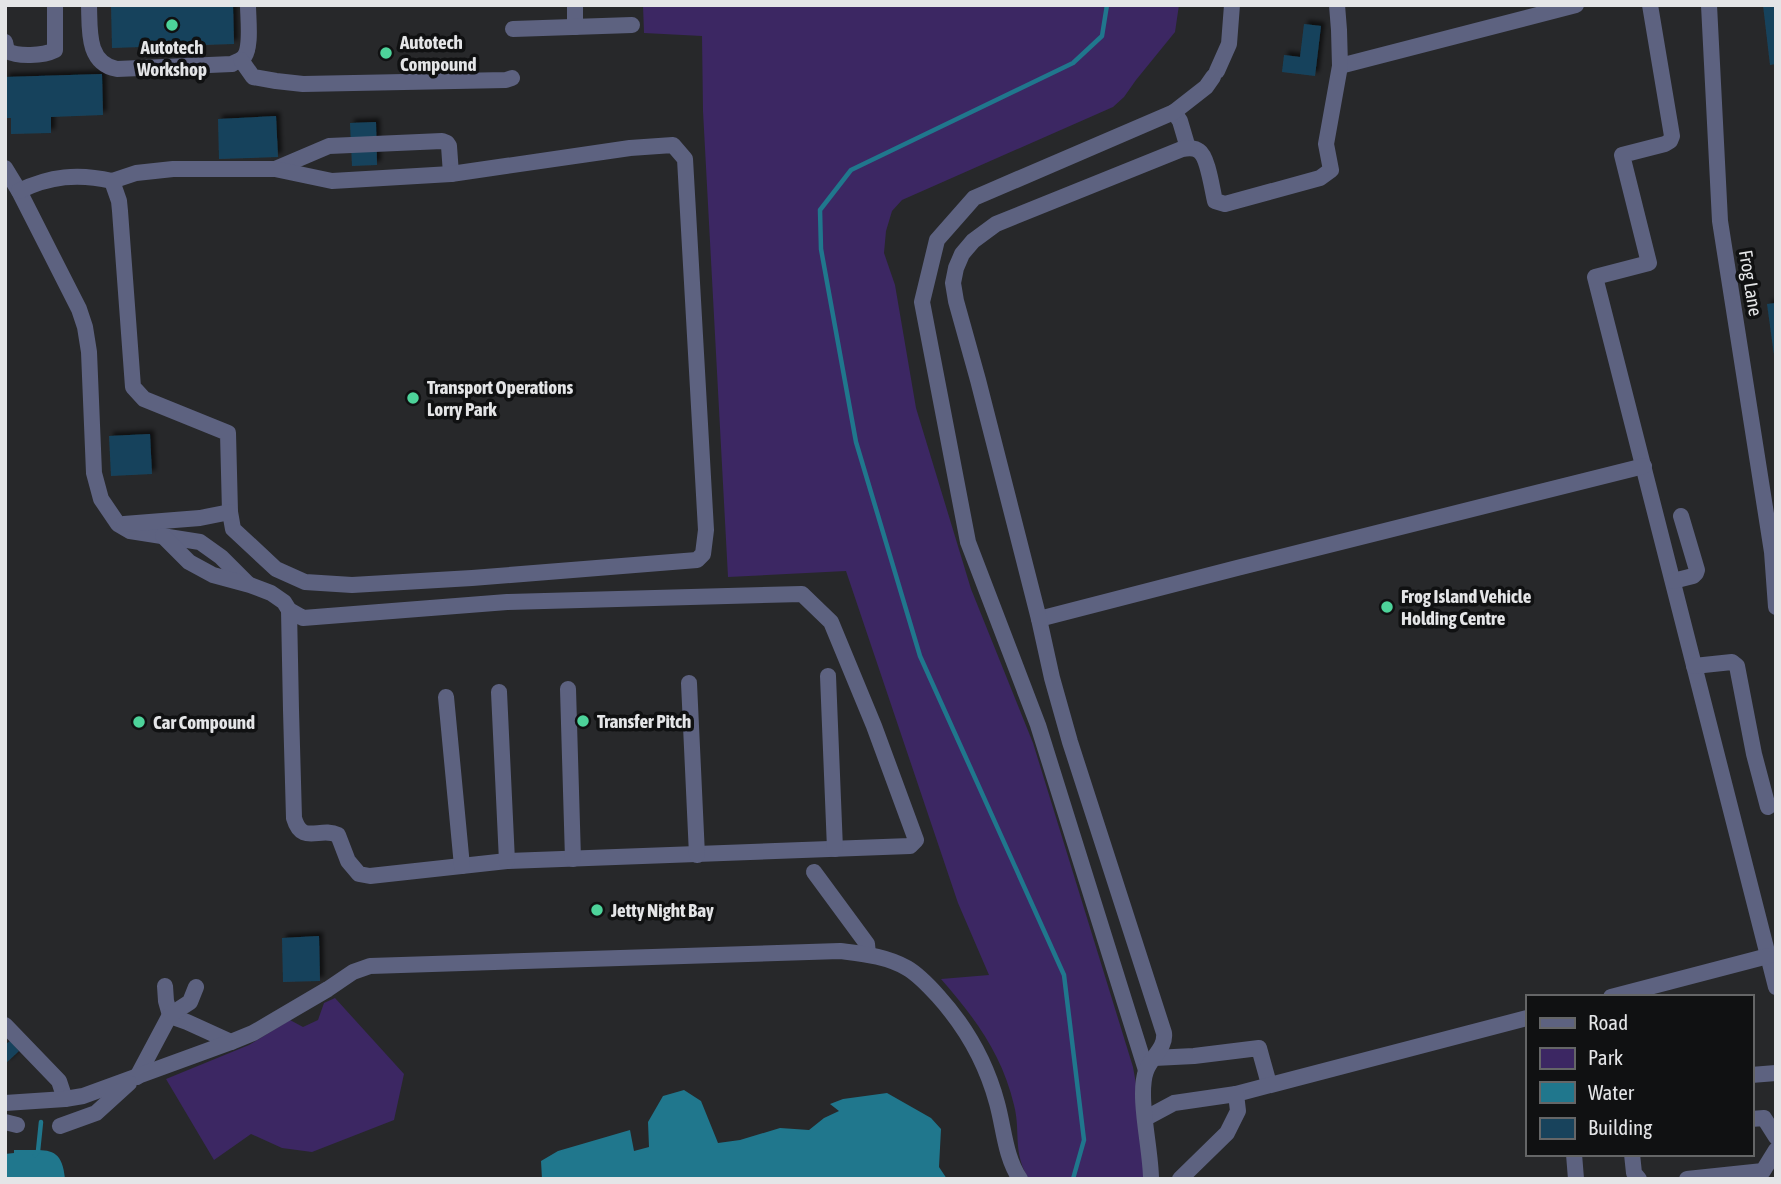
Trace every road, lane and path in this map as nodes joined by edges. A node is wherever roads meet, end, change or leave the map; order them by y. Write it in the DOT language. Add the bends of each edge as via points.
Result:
graph roads {
  1 [pos="55,5"];
  2 [pos="89,5"];
  3 [pos="248,5"];
  4 [pos="575,5"];
  5 [pos="1232,5"];
  6 [pos="1337,5"];
  7 [pos="1576,5"];
  8 [pos="1650,5"];
  9 [pos="1709,5"];
  10 [pos="632,25"];
  11 [pos="575,27"];
  12 [pos="513,29"];
  13 [pos="5,42"];
  14 [pos="241,60"];
  15 [pos="1340,66"];
  16 [pos="512,78"];
  17 [pos="1174,112"];
  18 [pos="1188,148"];
  19 [pos="5,168"];
  20 [pos="275,169"];
  21 [pos="451,174"];
  22 [pos="112,181"];
  23 [pos="19,191"];
  24 [pos="1644,466"];
  25 [pos="230,512"];
  26 [pos="1681,516"];
  27 [pos="118,524"];
  28 [pos="163,536"];
  29 [pos="1673,581"];
  30 [pos="250,585"];
  31 [pos="1776,607"];
  32 [pos="289,610"];
  33 [pos="1039,620"];
  34 [pos="1694,666"];
  35 [pos="828,676"];
  36 [pos="689,683"];
  37 [pos="568,689"];
  38 [pos="499,692"];
  39 [pos="446,697"];
  40 [pos="1768,807"];
  41 [pos="835,849"];
  42 [pos="697,855"];
  43 [pos="573,859"];
  44 [pos="507,861"];
  45 [pos="462,866"];
  46 [pos="814,872"];
  47 [pos="868,954"];
  48 [pos="1768,956"];
  49 [pos="165,985"];
  50 [pos="196,987"];
  51 [pos="1776,987"];
  52 [pos="1619,995"];
  53 [pos="170,1015"];
  54 [pos="1526,1018"];
  55 [pos="5,1025"];
  56 [pos="231,1042"];
  57 [pos="1150,1064"];
  58 [pos="1776,1073"];
  59 [pos="1753,1075"];
  60 [pos="135,1078"];
  61 [pos="1269,1084"];
  62 [pos="1236,1094"];
  63 [pos="65,1100"];
  64 [pos="5,1103"];
  65 [pos="1146,1118"];
  66 [pos="1753,1119"];
  67 [pos="60,1126"];
  68 [pos="1776,1138"];
  69 [pos="1776,1150"];
  70 [pos="1574,1156"];
  71 [pos="1632,1156"];
  72 [pos="1020,1179"];
  73 [pos="1151,1179"];
  74 [pos="1180,1179"];
  75 [pos="1576,1179"];
  76 [pos="1639,1179"];
  77 [pos="1687,1179"];
  1 -- 13 [label="street" via="55,50 14,54 7,51"];
  2 -- 14 [label="street" via="92,47 108,67 232,64"];
  3 -- 14 [label="street" via="248,47"];
  4 -- 11 [label="street"];
  5 -- 17 [label="street" via="1229,44 1215,74 1206,88"];
  6 -- 15 [label="street"];
  7 -- 15 [label="street"];
  8 -- 24 [label="street" via="1672,135 1665,144 1622,155 1650,263 1595,277"];
  9 -- 31 [label="street, Frog Lane" via="1720,221 1772,552"];
  10 -- 11 [label="street"];
  11 -- 12 [label="street"];
  14 -- 16 [label="street" via="253,77 303,83"];
  15 -- 18 [label="street" via="1326,144 1331,170 1320,178 1219,203 1201,151"];
  17 -- 18 [label="street"];
  17 -- 57 [label="street" via="974,198 937,240 922,302 968,542 1038,725"];
  18 -- 33 [label="street" via="996,224 973,241 956,268 956,301"];
  19 -- 23 [label="street"];
  20 -- 21 [label="street" via="332,181"];
  20 -- 21 [label="street" via="329,146 442,141 449,146"];
  20 -- 22 [label="street" via="173,169"];
  21 -- 25 [label="street" via="673,145 685,159 706,530 703,554 697,560 472,578 352,585 305,582 276,569 233,529"];
  22 -- 23 [label="street" via="80,175 37,182"];
  22 -- 25 [label="street" via="119,201 133,387 144,399 228,433"];
  23 -- 27 [label="street" via="85,327 94,474 101,499"];
  24 -- 29 [label="street"];
  24 -- 33 [label="street"];
  25 -- 27 [label="street"];
  26 -- 29 [label="street" via="1697,570 1693,576"];
  27 -- 28 [label="street" via="130,531"];
  28 -- 30 [label="street" via="189,562 213,575"];
  28 -- 30 [label="street" via="200,542"];
  29 -- 34 [label="street"];
  30 -- 32 [label="street" via="277,597"];
  32 -- 41 [label="street" via="313,618 507,602 802,594 831,622 916,840 910,846"];
  32 -- 45 [label="street" via="296,825 306,834 338,835 348,861 359,874"];
  33 -- 57 [label="street" via="1070,742 1164,1033 1165,1041"];
  34 -- 40 [label="street" via="1732,662 1737,666"];
  34 -- 48 [label="street"];
  35 -- 41 [label="street"];
  36 -- 42 [label="street"];
  37 -- 43 [label="street"];
  38 -- 44 [label="street"];
  39 -- 45 [label="street"];
  41 -- 42 [label="street"];
  42 -- 43 [label="street"];
  43 -- 44 [label="street"];
  44 -- 45 [label="street"];
  46 -- 47 [label="street" via="867,944"];
  47 -- 56 [label="street" via="840,951 379,965 353,972"];
  47 -- 72 [label="street" via="908,968 926,982 967,1031 987,1070"];
  48 -- 51 [label="street"];
  48 -- 52 [label="street"];
  49 -- 53 [label="street"];
  50 -- 53 [label="street" via="190,1002"];
  53 -- 56 [label="street"];
  53 -- 60 [label="street"];
  54 -- 61 [label="street"];
  55 -- 63 [label="street" via="59,1081"];
  56 -- 60 [label="street"];
  57 -- 61 [label="street" via="1259,1048"];
  57 -- 65 [label="street" via="1143,1093"];
  58 -- 59 [label="street"];
  60 -- 63 [label="street"];
  60 -- 67 [label="street" via="96,1113"];
  61 -- 62 [label="street"];
  62 -- 65 [label="street" via="1174,1103"];
  62 -- 74 [label="street" via="1238,1111 1227,1133"];
  63 -- 64 [label="street"];
  65 -- 73 [label="street"];
  66 -- 68 [label="street" via="1763,1118"];
  69 -- 77 [label="street" via="1763,1171"];
  70 -- 75 [label="street"];
  71 -- 76 [label="street"];
}
